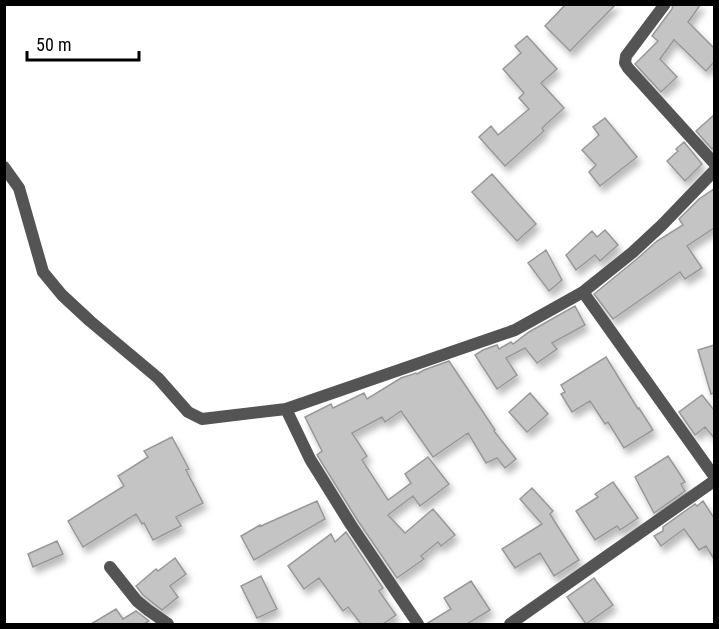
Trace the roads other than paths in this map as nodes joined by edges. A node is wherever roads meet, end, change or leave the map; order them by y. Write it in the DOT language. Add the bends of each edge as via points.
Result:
graph roads {
  1 [pos="665,4"];
  2 [pos="714,163"];
  3 [pos="4,167"];
  4 [pos="714,171"];
  5 [pos="583,292"];
  6 [pos="286,409"];
  7 [pos="714,476"];
  8 [pos="714,481"];
  9 [pos="110,567"];
  10 [pos="168,624"];
  11 [pos="418,624"];
  12 [pos="510,624"];
  1 -- 2 [label="street" via="626,56 625,63"];
  3 -- 6 [label="street" via="19,188 43,272 62,295 158,378 188,412 202,419"];
  4 -- 5 [label="street" via="633,252"];
  5 -- 6 [label="street" via="515,330"];
  5 -- 7 [label="street"];
  6 -- 11 [label="street" via="310,459"];
  8 -- 12 [label="street"];
  9 -- 10 [label="street" via="137,601"];
}
